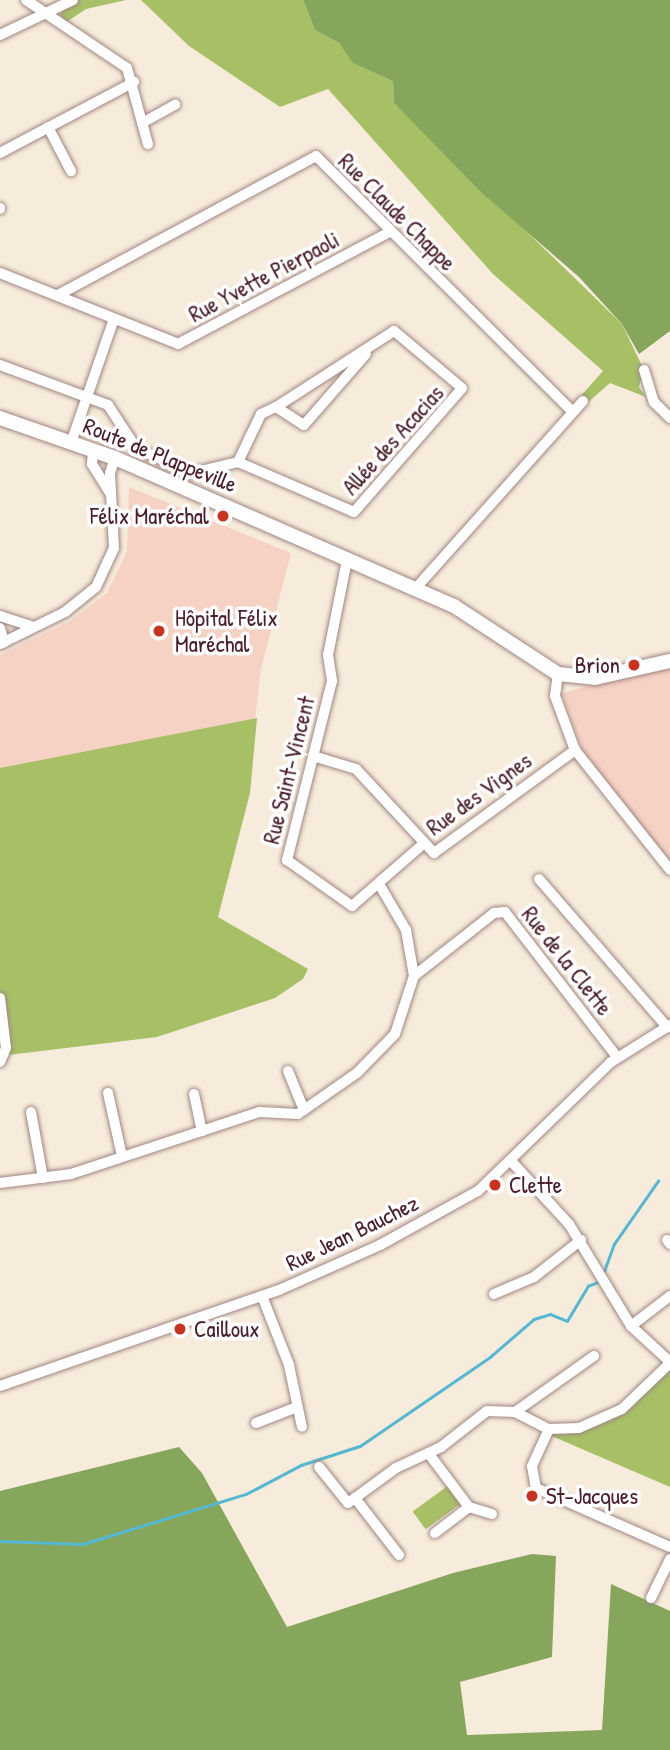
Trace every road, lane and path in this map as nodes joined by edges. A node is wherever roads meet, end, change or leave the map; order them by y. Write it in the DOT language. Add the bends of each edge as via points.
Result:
graph roads {
  1 [pos="26,0"];
  2 [pos="73,0"];
  3 [pos="41,15"];
  4 [pos="0,35"];
  5 [pos="135,82"];
  6 [pos="175,105"];
  7 [pos="142,122"];
  8 [pos="48,127"];
  9 [pos="148,144"];
  10 [pos="0,153"];
  11 [pos="71,171"];
  12 [pos="388,233"];
  13 [pos="0,273"];
  14 [pos="58,295"];
  15 [pos="114,319"];
  16 [pos="370,349"];
  17 [pos="0,365"];
  18 [pos="644,370"];
  19 [pos="87,398"];
  20 [pos="583,401"];
  21 [pos="276,407"];
  22 [pos="571,410"];
  23 [pos="0,418"];
  24 [pos="670,418"];
  25 [pos="71,443"];
  26 [pos="93,450"];
  27 [pos="115,458"];
  28 [pos="238,462"];
  29 [pos="111,494"];
  30 [pos="347,560"];
  31 [pos="415,589"];
  32 [pos="0,616"];
  33 [pos="33,627"];
  34 [pos="0,628"];
  35 [pos="2,643"];
  36 [pos="670,661"];
  37 [pos="558,674"];
  38 [pos="575,750"];
  39 [pos="313,756"];
  40 [pos="423,844"];
  41 [pos="670,870"];
  42 [pos="539,879"];
  43 [pos="379,884"];
  44 [pos="414,976"];
  45 [pos="0,998"];
  46 [pos="669,1026"];
  47 [pos="617,1057"];
  48 [pos="0,1062"];
  49 [pos="288,1070"];
  50 [pos="108,1093"];
  51 [pos="194,1094"];
  52 [pos="304,1110"];
  53 [pos="31,1112"];
  54 [pos="202,1131"];
  55 [pos="122,1156"];
  56 [pos="511,1161"];
  57 [pos="43,1178"];
  58 [pos="0,1183"];
  59 [pos="581,1240"];
  60 [pos="494,1294"];
  61 [pos="262,1296"];
  62 [pos="670,1296"];
  63 [pos="631,1326"];
  64 [pos="594,1356"];
  65 [pos="670,1362"];
  66 [pos="0,1387"];
  67 [pos="297,1407"];
  68 [pos="514,1412"];
  69 [pos="256,1423"];
  70 [pos="302,1427"];
  71 [pos="549,1429"];
  72 [pos="429,1454"];
  73 [pos="319,1467"];
  74 [pos="355,1498"];
  75 [pos="470,1507"];
  76 [pos="492,1514"];
  77 [pos="435,1533"];
  78 [pos="670,1547"];
  79 [pos="399,1555"];
  80 [pos="670,1561"];
  81 [pos="651,1598"];
  1 -- 3 [label="street"];
  2 -- 3 [label="street"];
  3 -- 4 [label="street"];
  3 -- 5 [label="street" via="127,68"];
  5 -- 7 [label="street"];
  5 -- 8 [label="street"];
  6 -- 7 [label="street"];
  7 -- 9 [label="street"];
  8 -- 10 [label="street"];
  8 -- 11 [label="street"];
  12 -- 14 [label="street, Rue Claude Chappe" via="316,156"];
  12 -- 15 [label="street, Rue Yvette Pierpaoli" via="178,344"];
  12 -- 22 [label="street, Rue Claude Chappe"];
  13 -- 14 [label="street, Rue Yvette Pierpaoli"];
  14 -- 15 [label="street, Rue Yvette Pierpaoli"];
  15 -- 19 [label="street"];
  16 -- 21 [label="street, Allée des Acacias"];
  16 -- 21 [label="street, Allée des Acacias" via="304,425"];
  16 -- 28 [label="street, Allée des Acacias" via="394,331 462,391 361,508 345,510"];
  17 -- 19 [label="street"];
  18 -- 24 [label="street" via="654,402"];
  19 -- 25 [label="street"];
  19 -- 28 [label="street" via="113,409 136,448 192,473"];
  20 -- 22 [label="street"];
  21 -- 28 [label="street, Allée des Acacias" via="261,414"];
  22 -- 31 [label="street"];
  23 -- 25 [label="street, Route de Plappeville"];
  25 -- 26 [label="street, Route de Plappeville"];
  26 -- 27 [label="street, Route de Plappeville"];
  26 -- 29 [label="street" via="92,464"];
  27 -- 29 [label="street"];
  27 -- 30 [label="street, Route de Plappeville"];
  29 -- 33 [label="street" via="117,529 100,580 85,599"];
  30 -- 31 [label="street, Route de Plappeville"];
  30 -- 39 [label="street, Rue Saint-Vincent" via="328,655 332,681"];
  31 -- 37 [label="street, Route de Plappeville" via="473,615"];
  32 -- 33 [label="street"];
  33 -- 35 [label="street"];
  34 -- 35 [label="street"];
  36 -- 37 [label="street" via="595,678"];
  37 -- 38 [label="street" via="555,696"];
  38 -- 40 [label="street, Rue des Vignes" via="434,853"];
  38 -- 41 [label="street"];
  39 -- 40 [label="street, Rue des Vignes" via="356,769"];
  39 -- 43 [label="street, Rue Saint-Vincent" via="286,860 352,906"];
  40 -- 43 [label="street, Rue Saint-Vincent"];
  42 -- 46 [label="street"];
  43 -- 44 [label="street" via="406,930"];
  44 -- 47 [label="street, Rue de la Clette" via="494,913 505,912"];
  44 -- 52 [label="street" via="404,1019 384,1050"];
  45 -- 48 [label="street" via="6,1037"];
  46 -- 47 [label="street, Rue Jean Bauchez"];
  47 -- 56 [label="street, Rue Jean Bauchez"];
  49 -- 52 [label="street"];
  50 -- 55 [label="street"];
  51 -- 54 [label="street"];
  52 -- 54 [label="street" via="260,1112"];
  53 -- 57 [label="street"];
  54 -- 55 [label="street"];
  55 -- 57 [label="street"];
  56 -- 59 [label="street"];
  56 -- 61 [label="street, Rue Jean Bauchez" via="478,1191 380,1245"];
  57 -- 58 [label="street"];
  59 -- 60 [label="street" via="534,1277"];
  59 -- 63 [label="street"];
  61 -- 66 [label="street, Rue Jean Bauchez"];
  61 -- 67 [label="street"];
  62 -- 63 [label="street"];
  63 -- 65 [label="street"];
  64 -- 68 [label="street"];
  65 -- 71 [label="street" via="606,1419"];
  67 -- 69 [label="street"];
  67 -- 70 [label="street"];
  68 -- 71 [label="street"];
  68 -- 72 [label="street" via="487,1411"];
  71 -- 78 [label="street" via="532,1466 536,1489"];
  72 -- 74 [label="street" via="396,1468"];
  72 -- 75 [label="street"];
  73 -- 74 [label="street" via="348,1503"];
  74 -- 79 [label="street"];
  75 -- 76 [label="street"];
  75 -- 77 [label="street"];
  80 -- 81 [label="street"];
}
